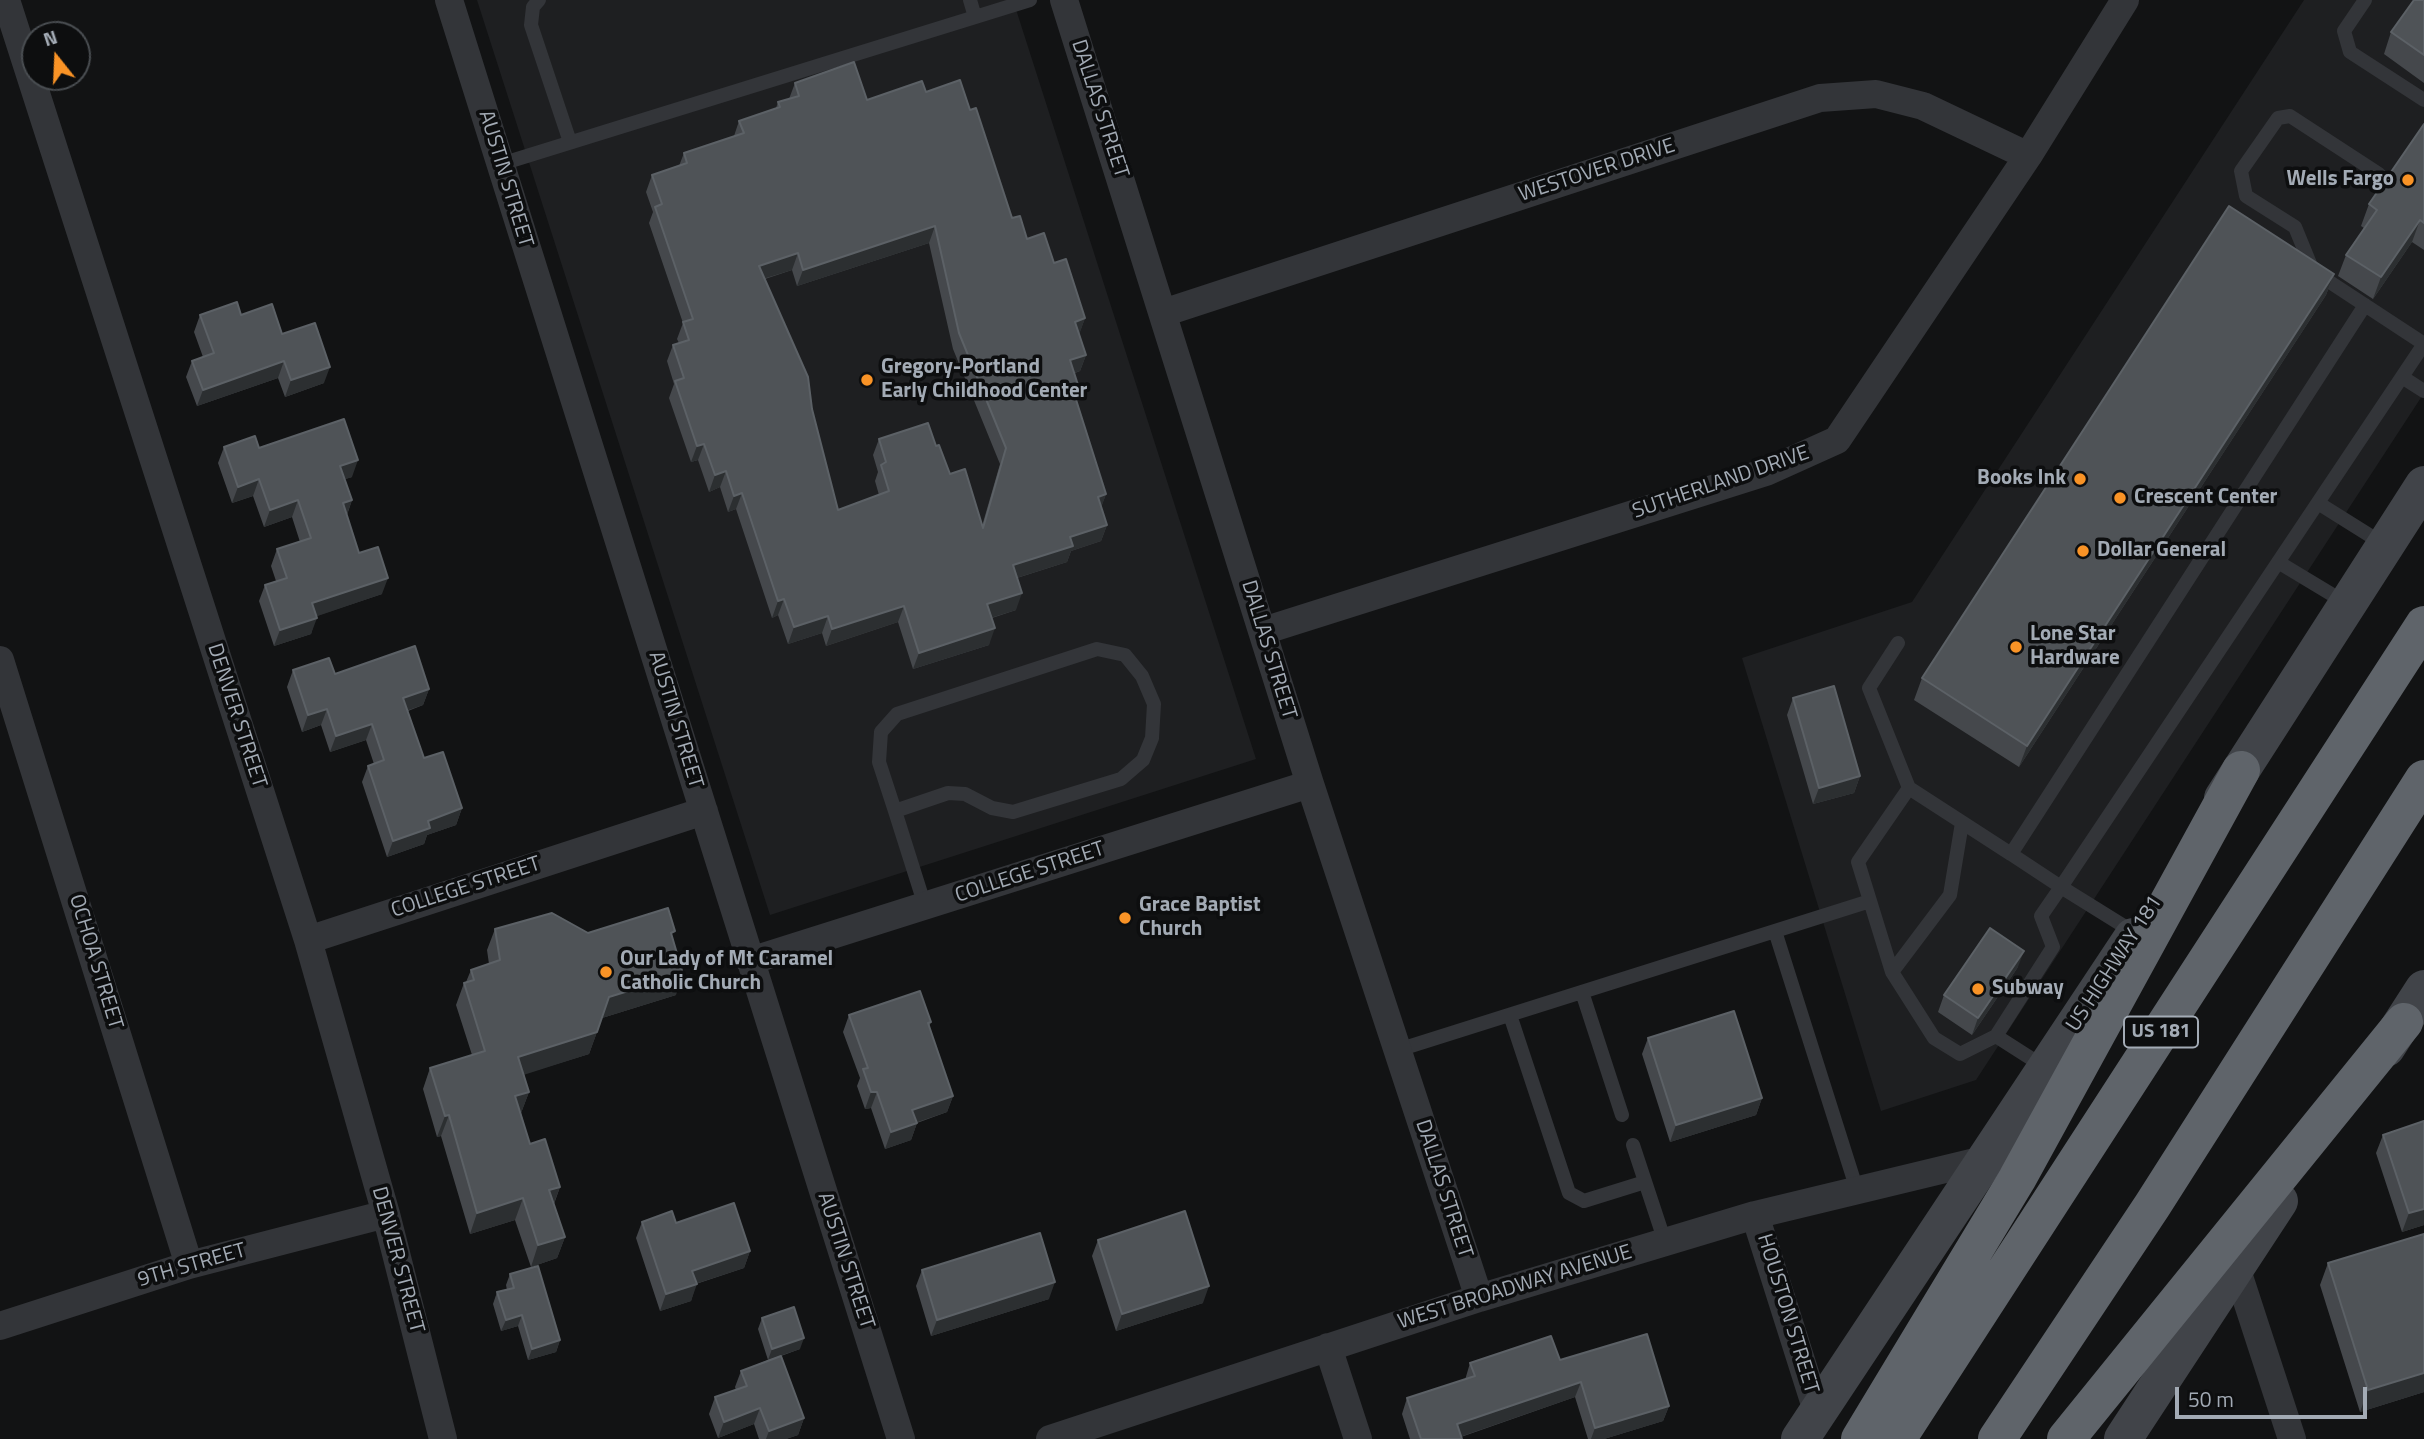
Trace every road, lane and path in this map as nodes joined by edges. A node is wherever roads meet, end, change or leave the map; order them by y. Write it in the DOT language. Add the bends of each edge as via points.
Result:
graph roads {
  1 [pos="7,0"];
  2 [pos="449,0"];
  3 [pos="539,0"];
  4 [pos="970,0"];
  5 [pos="1030,0"];
  6 [pos="1065,0"];
  7 [pos="2125,0"];
  8 [pos="2365,0"];
  9 [pos="975,17"];
  10 [pos="2424,100"];
  11 [pos="570,142"];
  12 [pos="2028,156"];
  13 [pos="501,164"];
  14 [pos="2379,174"];
  15 [pos="2365,305"];
  16 [pos="1163,313"];
  17 [pos="2424,344"];
  18 [pos="2402,377"];
  19 [pos="2424,391"];
  20 [pos="2424,485"];
  21 [pos="2318,503"];
  22 [pos="2386,545"];
  23 [pos="2278,562"];
  24 [pos="2347,604"];
  25 [pos="2424,625"];
  26 [pos="1263,632"];
  27 [pos="1898,643"];
  28 [pos="0,660"];
  29 [pos="2241,770"];
  30 [pos="2424,779"];
  31 [pos="1310,784"];
  32 [pos="1909,788"];
  33 [pos="704,811"];
  34 [pos="895,811"];
  35 [pos="1962,824"];
  36 [pos="2011,854"];
  37 [pos="2061,887"];
  38 [pos="1870,901"];
  39 [pos="925,906"];
  40 [pos="1775,931"];
  41 [pos="2135,933"];
  42 [pos="308,940"];
  43 [pos="750,961"];
  44 [pos="1892,972"];
  45 [pos="2424,989"];
  46 [pos="1582,992"];
  47 [pos="1510,1015"];
  48 [pos="2414,1018"];
  49 [pos="1996,1036"];
  50 [pos="1398,1051"];
  51 [pos="2046,1068"];
  52 [pos="1622,1115"];
  53 [pos="1633,1145"];
  54 [pos="1987,1159"];
  55 [pos="1644,1182"];
  56 [pos="1857,1190"];
  57 [pos="386,1214"];
  58 [pos="1755,1215"];
  59 [pos="1664,1242"];
  60 [pos="2235,1264"];
  61 [pos="189,1265"];
  62 [pos="1479,1298"];
  63 [pos="0,1326"];
  64 [pos="1328,1347"];
  65 [pos="1809,1426"];
  66 [pos="443,1439"];
  67 [pos="901,1439"];
  68 [pos="1050,1439"];
  69 [pos="1358,1439"];
  70 [pos="1860,1439"];
  71 [pos="1897,1439"];
  72 [pos="1997,1439"];
  73 [pos="2066,1439"];
  74 [pos="2123,1439"];
  75 [pos="2292,1439"];
  1 -- 42 [label="street, DENVER STREET"];
  2 -- 13 [label="street, AUSTIN STREET"];
  3 -- 11 [label="lane" via="533,7 531,25"];
  4 -- 9 [label="lane"];
  5 -- 9 [label="lane"];
  6 -- 16 [label="street, DALLAS STREET"];
  7 -- 12 [label="street, SUTHERLAND DRIVE"];
  8 -- 10 [label="lane" via="2344,31 2350,52"];
  9 -- 11 [label="lane"];
  11 -- 13 [label="lane"];
  12 -- 16 [label="street, WESTOVER DRIVE" via="1923,106 1876,94 1820,98"];
  12 -- 26 [label="street, SUTHERLAND DRIVE" via="1837,440 1766,472"];
  13 -- 33 [label="street, AUSTIN STREET"];
  14 -- 15 [label="lane" via="2290,116 2278,118 2241,172 2246,196 2295,227 2313,271"];
  15 -- 17 [label="lane"];
  15 -- 36 [label="lane"];
  16 -- 26 [label="street, DALLAS STREET"];
  17 -- 18 [label="lane"];
  18 -- 19 [label="lane"];
  18 -- 21 [label="lane"];
  20 -- 22 [label="main road, US HIGHWAY 181"];
  21 -- 22 [label="lane"];
  21 -- 23 [label="lane"];
  22 -- 24 [label="main road, US HIGHWAY 181"];
  23 -- 24 [label="lane"];
  23 -- 37 [label="lane"];
  24 -- 29 [label="main road, US HIGHWAY 181"];
  25 -- 71 [label="highway, US 181"];
  26 -- 31 [label="street, DALLAS STREET"];
  27 -- 32 [label="lane" via="1869,688"];
  28 -- 61 [label="street, OCHOA STREET"];
  29 -- 41 [label="main road, US HIGHWAY 181"];
  29 -- 70 [label="highway" via="2017,1179"];
  30 -- 72 [label="highway" via="2152,1206"];
  31 -- 39 [label="street, COLLEGE STREET"];
  31 -- 50 [label="street, DALLAS STREET"];
  32 -- 35 [label="lane"];
  32 -- 38 [label="lane" via="1858,862"];
  33 -- 42 [label="street, COLLEGE STREET"];
  33 -- 43 [label="street, AUSTIN STREET"];
  34 -- 34 [label="lane" via="880,762 881,732 897,714 1097,649 1125,655 1142,676 1154,704 1152,738 1143,760 1121,779 1013,812 992,808 965,794 948,793"];
  34 -- 39 [label="lane"];
  35 -- 36 [label="lane"];
  35 -- 44 [label="lane" via="1950,895"];
  36 -- 37 [label="lane"];
  37 -- 41 [label="lane"];
  37 -- 49 [label="lane" via="2041,916 2053,947"];
  38 -- 40 [label="lane"];
  38 -- 44 [label="lane"];
  39 -- 43 [label="street, COLLEGE STREET"];
  40 -- 46 [label="lane"];
  40 -- 56 [label="lane"];
  41 -- 51 [label="main road, US HIGHWAY 181"];
  42 -- 57 [label="street, DENVER STREET"];
  43 -- 67 [label="street, AUSTIN STREET"];
  44 -- 49 [label="lane" via="1934,1038 1960,1054"];
  45 -- 48 [label="main road"];
  46 -- 47 [label="lane"];
  46 -- 52 [label="lane"];
  47 -- 50 [label="lane"];
  47 -- 55 [label="lane" via="1569,1193 1584,1201"];
  48 -- 60 [label="main road"];
  48 -- 73 [label="highway"];
  49 -- 51 [label="lane"];
  50 -- 62 [label="street, DALLAS STREET"];
  51 -- 54 [label="main road, US HIGHWAY 181"];
  53 -- 55 [label="lane"];
  54 -- 56 [label="street, WEST BROADWAY AVENUE"];
  54 -- 65 [label="main road, US HIGHWAY 181"];
  55 -- 59 [label="lane"];
  56 -- 58 [label="street, WEST BROADWAY AVENUE"];
  57 -- 61 [label="street, 9TH STREET"];
  57 -- 66 [label="street, DENVER STREET"];
  58 -- 59 [label="street, WEST BROADWAY AVENUE"];
  58 -- 65 [label="street, HOUSTON STREET"];
  59 -- 62 [label="street, WEST BROADWAY AVENUE"];
  60 -- 74 [label="main road"];
  60 -- 75 [label="street"];
  61 -- 63 [label="street, 9TH STREET"];
  62 -- 64 [label="street, WEST BROADWAY AVENUE"];
  64 -- 68 [label="street, WEST BROADWAY AVENUE"];
  64 -- 69 [label="street"];
}
